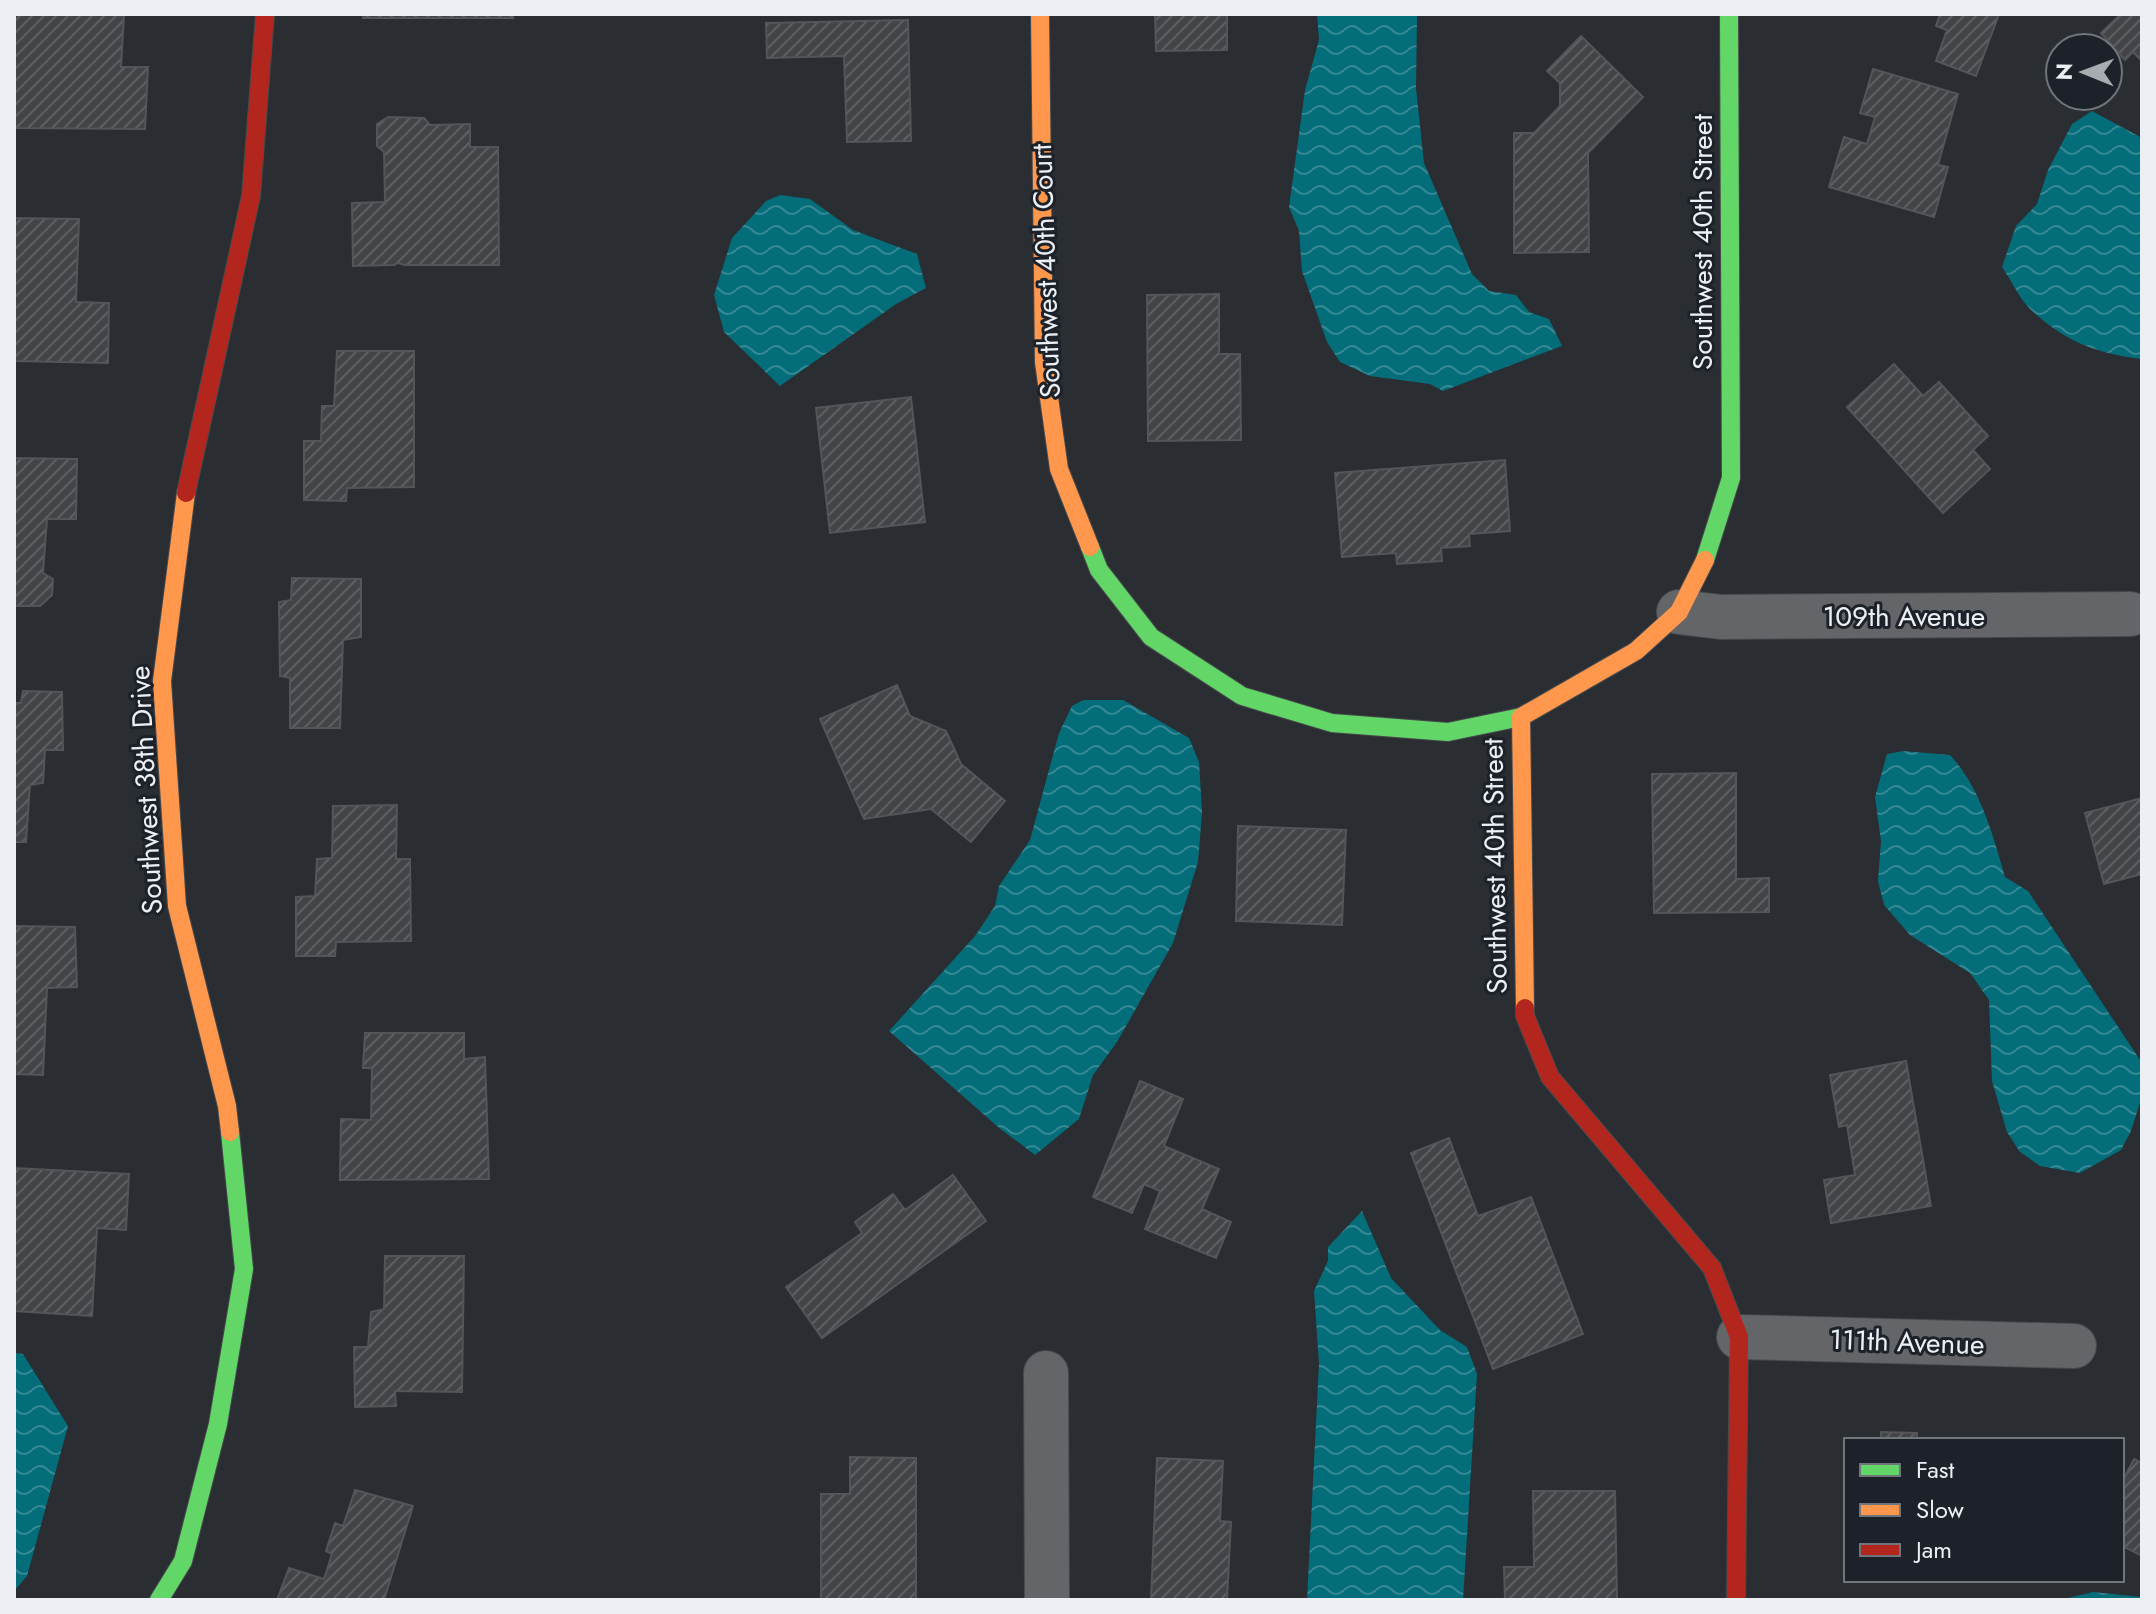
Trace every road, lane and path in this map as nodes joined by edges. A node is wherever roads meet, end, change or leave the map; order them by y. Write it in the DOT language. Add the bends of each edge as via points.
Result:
graph roads {
  1 [pos="265,14"];
  2 [pos="1040,14"];
  3 [pos="1729,14"];
  4 [pos="1679,612"];
  5 [pos="2130,614"];
  6 [pos="1521,717"];
  7 [pos="1739,1337"];
  8 [pos="2074,1346"];
  9 [pos="1046,1373"];
  10 [pos="159,1600"];
  11 [pos="1047,1600"];
  12 [pos="1736,1600"];
  1 -- 10 [label="street, Southwest 38th Drive" via="251,196 189,472 162,681 177,906 227,1106 244,1269 218,1424 187,1546"];
  2 -- 6 [label="street, Southwest 40th Court" via="1044,362 1059,469 1099,570 1151,637 1242,696 1332,723 1448,732"];
  3 -- 4 [label="street, Southwest 40th Street" via="1731,478 1709,552"];
  4 -- 5 [label="street, 109th Avenue" via="1721,617"];
  4 -- 6 [label="street, Southwest 40th Street" via="1636,651"];
  6 -- 7 [label="street, Southwest 40th Street" via="1525,1016 1550,1077 1712,1268"];
  7 -- 8 [label="street, 111th Avenue"];
  7 -- 12 [label="street, Southwest 40th Street"];
  9 -- 11 [label="street"];
}
